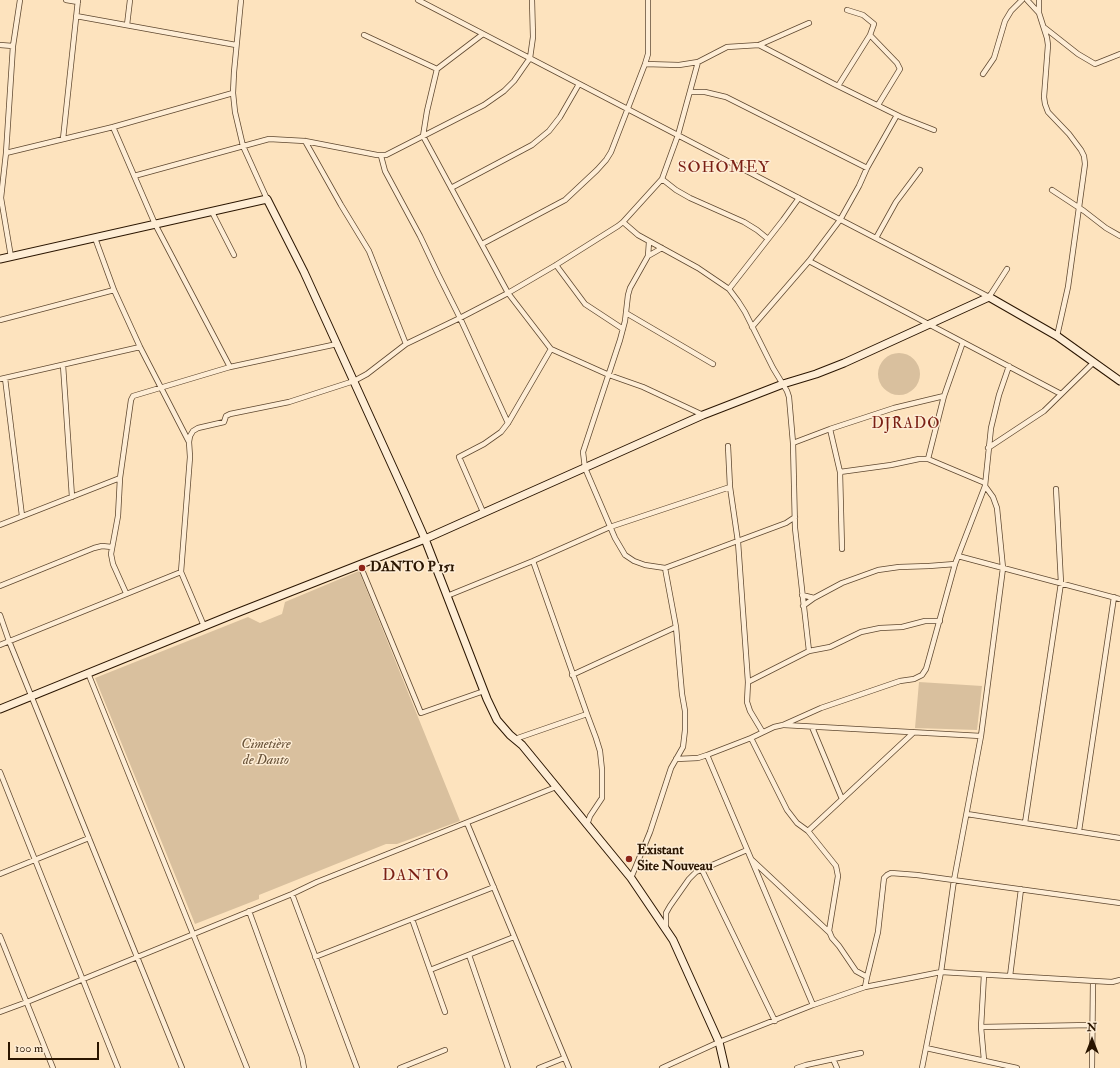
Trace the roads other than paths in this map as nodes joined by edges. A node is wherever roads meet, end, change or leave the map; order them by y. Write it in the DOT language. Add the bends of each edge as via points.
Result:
graph roads {
  1 [pos="20,0"];
  2 [pos="66,0"];
  3 [pos="130,0"];
  4 [pos="241,0"];
  5 [pos="418,0"];
  6 [pos="532,0"];
  7 [pos="648,0"];
  8 [pos="1022,0"];
  9 [pos="1027,0"];
  10 [pos="1039,0"];
  11 [pos="78,1"];
  12 [pos="847,10"];
  13 [pos="1039,13"];
  14 [pos="76,16"];
  15 [pos="809,23"];
  16 [pos="127,25"];
  17 [pos="1045,28"];
  18 [pos="483,34"];
  19 [pos="364,35"];
  20 [pos="870,35"];
  21 [pos="759,44"];
  22 [pos="0,45"];
  23 [pos="236,45"];
  24 [pos="13,46"];
  25 [pos="1120,54"];
  26 [pos="530,58"];
  27 [pos="698,62"];
  28 [pos="645,64"];
  29 [pos="437,69"];
  30 [pos="983,74"];
  31 [pos="579,84"];
  32 [pos="838,86"];
  33 [pos="690,92"];
  34 [pos="233,93"];
  35 [pos="878,106"];
  36 [pos="628,110"];
  37 [pos="897,115"];
  38 [pos="112,127"];
  39 [pos="934,130"];
  40 [pos="678,135"];
  41 [pos="423,136"];
  42 [pos="63,139"];
  43 [pos="305,141"];
  44 [pos="243,146"];
  45 [pos="6,153"];
  46 [pos="381,156"];
  47 [pos="867,168"];
  48 [pos="920,170"];
  49 [pos="134,176"];
  50 [pos="662,179"];
  51 [pos="451,188"];
  52 [pos="1052,190"];
  53 [pos="0,198"];
  54 [pos="799,198"];
  55 [pos="267,199"];
  56 [pos="1078,207"];
  57 [pos="212,212"];
  58 [pos="840,220"];
  59 [pos="623,222"];
  60 [pos="155,224"];
  61 [pos="1120,236"];
  62 [pos="95,238"];
  63 [pos="876,238"];
  64 [pos="768,239"];
  65 [pos="650,242"];
  66 [pos="482,244"];
  67 [pos="662,248"];
  68 [pos="234,255"];
  69 [pos="648,256"];
  70 [pos="11,257"];
  71 [pos="0,259"];
  72 [pos="809,261"];
  73 [pos="556,265"];
  74 [pos="1006,269"];
  75 [pos="729,289"];
  76 [pos="114,290"];
  77 [pos="508,292"];
  78 [pos="989,297"];
  79 [pos="626,313"];
  80 [pos="460,318"];
  81 [pos="0,320"];
  82 [pos="931,324"];
  83 [pos="752,327"];
  84 [pos="623,329"];
  85 [pos="1057,336"];
  86 [pos="963,342"];
  87 [pos="337,344"];
  88 [pos="406,344"];
  89 [pos="140,347"];
  90 [pos="551,350"];
  91 [pos="1094,362"];
  92 [pos="713,364"];
  93 [pos="63,365"];
  94 [pos="1009,366"];
  95 [pos="230,367"];
  96 [pos="609,375"];
  97 [pos="3,379"];
  98 [pos="354,381"];
  99 [pos="1120,382"];
  100 [pos="783,384"];
  101 [pos="160,388"];
  102 [pos="1061,394"];
  103 [pos="944,396"];
  104 [pos="703,415"];
  105 [pos="508,423"];
  106 [pos="830,429"];
  107 [pos="189,442"];
  108 [pos="793,443"];
  109 [pos="728,446"];
  110 [pos="988,448"];
  111 [pos="928,459"];
  112 [pos="585,468"];
  113 [pos="840,472"];
  114 [pos="120,478"];
  115 [pos="985,484"];
  116 [pos="730,487"];
  117 [pos="1056,490"];
  118 [pos="72,497"];
  119 [pos="483,512"];
  120 [pos="22,516"];
  121 [pos="795,517"];
  122 [pos="786,523"];
  123 [pos="0,525"];
  124 [pos="610,528"];
  125 [pos="795,528"];
  126 [pos="425,539"];
  127 [pos="738,542"];
  128 [pos="112,547"];
  129 [pos="842,550"];
  130 [pos="958,556"];
  131 [pos="533,561"];
  132 [pos="955,564"];
  133 [pos="360,565"];
  134 [pos="665,568"];
  135 [pos="1003,568"];
  136 [pos="181,572"];
  137 [pos="1061,583"];
  138 [pos="0,586"];
  139 [pos="126,593"];
  140 [pos="802,595"];
  141 [pos="447,596"];
  142 [pos="1114,597"];
  143 [pos="814,598"];
  144 [pos="1120,599"];
  145 [pos="803,606"];
  146 [pos="0,614"];
  147 [pos="940,621"];
  148 [pos="204,626"];
  149 [pos="676,627"];
  150 [pos="9,641"];
  151 [pos="0,645"];
  152 [pos="809,651"];
  153 [pos="88,674"];
  154 [pos="572,675"];
  155 [pos="748,682"];
  156 [pos="484,691"];
  157 [pos="32,696"];
  158 [pos="0,709"];
  159 [pos="587,714"];
  160 [pos="783,725"];
  161 [pos="812,727"];
  162 [pos="762,731"];
  163 [pos="913,733"];
  164 [pos="981,736"];
  165 [pos="751,738"];
  166 [pos="515,739"];
  167 [pos="707,755"];
  168 [pos="676,759"];
  169 [pos="0,772"];
  170 [pos="556,788"];
  171 [pos="842,799"];
  172 [pos="967,814"];
  173 [pos="467,823"];
  174 [pos="1025,823"];
  175 [pos="587,825"];
  176 [pos="808,831"];
  177 [pos="1078,831"];
  178 [pos="89,838"];
  179 [pos="1120,838"];
  180 [pos="747,850"];
  181 [pos="751,859"];
  182 [pos="35,860"];
  183 [pos="702,870"];
  184 [pos="0,874"];
  185 [pos="631,878"];
  186 [pos="954,880"];
  187 [pos="494,887"];
  188 [pos="1021,889"];
  189 [pos="292,894"];
  190 [pos="1120,903"];
  191 [pos="249,911"];
  192 [pos="412,919"];
  193 [pos="666,930"];
  194 [pos="193,934"];
  195 [pos="830,934"];
  196 [pos="0,936"];
  197 [pos="514,937"];
  198 [pos="469,955"];
  199 [pos="137,957"];
  200 [pos="316,957"];
  201 [pos="430,970"];
  202 [pos="941,972"];
  203 [pos="984,975"];
  204 [pos="1010,976"];
  205 [pos="867,977"];
  206 [pos="83,979"];
  207 [pos="1120,980"];
  208 [pos="1093,981"];
  209 [pos="865,987"];
  210 [pos="27,1002"];
  211 [pos="813,1005"];
  212 [pos="0,1012"];
  213 [pos="445,1012"];
  214 [pos="775,1021"];
  215 [pos="1092,1025"];
  216 [pos="981,1027"];
  217 [pos="719,1042"];
  218 [pos="926,1048"];
  219 [pos="445,1050"];
  220 [pos="861,1053"];
  221 [pos="564,1058"];
  222 [pos="833,1059"];
  223 [pos="984,1060"];
  224 [pos="53,1068"];
  225 [pos="118,1068"];
  226 [pos="182,1068"];
  227 [pos="247,1068"];
  228 [pos="304,1068"];
  229 [pos="357,1068"];
  230 [pos="400,1068"];
  231 [pos="508,1068"];
  232 [pos="539,1068"];
  233 [pos="568,1068"];
  234 [pos="662,1068"];
  235 [pos="725,1068"];
  236 [pos="797,1068"];
  237 [pos="836,1068"];
  238 [pos="922,1068"];
  239 [pos="1017,1068"];
  240 [pos="1092,1068"];
  1 -- 24 [label="street"];
  2 -- 11 [label="street"];
  3 -- 16 [label="street"];
  4 -- 23 [label="street"];
  5 -- 18 [label="street"];
  6 -- 26 [label="street" via="533,37"];
  7 -- 28 [label="street" via="648,54"];
  8 -- 30 [label="street" via="1005,21 994,58"];
  9 -- 13 [label="street"];
  10 -- 13 [label="street"];
  11 -- 14 [label="street"];
  12 -- 20 [label="street" via="863,15 874,24"];
  13 -- 17 [label="street"];
  14 -- 16 [label="street"];
  14 -- 42 [label="street"];
  15 -- 21 [label="street"];
  16 -- 23 [label="street"];
  17 -- 25 [label="street" via="1095,64"];
  17 -- 56 [label="street" via="1048,45 1045,104 1048,112 1076,142 1084,156"];
  18 -- 26 [label="street"];
  18 -- 29 [label="street"];
  19 -- 29 [label="street"];
  20 -- 32 [label="street"];
  20 -- 35 [label="street" via="897,62 900,69"];
  21 -- 27 [label="street" via="727,47"];
  21 -- 32 [label="street"];
  22 -- 24 [label="street"];
  23 -- 34 [label="street"];
  24 -- 45 [label="street"];
  26 -- 31 [label="street"];
  26 -- 41 [label="street" via="514,81 496,98"];
  27 -- 28 [label="street" via="679,65"];
  27 -- 33 [label="street"];
  28 -- 36 [label="street"];
  29 -- 41 [label="street" via="426,111"];
  31 -- 36 [label="street"];
  31 -- 51 [label="street" via="560,117 532,145"];
  32 -- 35 [label="street"];
  33 -- 40 [label="street"];
  33 -- 47 [label="street" via="706,92 726,97"];
  34 -- 38 [label="street"];
  34 -- 44 [label="street"];
  35 -- 37 [label="street"];
  36 -- 40 [label="street"];
  36 -- 66 [label="street" via="606,160 565,200"];
  37 -- 39 [label="street"];
  37 -- 47 [label="street"];
  38 -- 42 [label="street"];
  38 -- 49 [label="street"];
  40 -- 50 [label="street"];
  40 -- 54 [label="street"];
  41 -- 46 [label="street"];
  41 -- 51 [label="street"];
  42 -- 45 [label="street"];
  43 -- 44 [label="street" via="269,138"];
  43 -- 46 [label="street"];
  43 -- 88 [label="street" via="369,251"];
  44 -- 49 [label="street"];
  44 -- 55 [label="street"];
  45 -- 53 [label="street"];
  46 -- 80 [label="street" via="385,171"];
  47 -- 58 [label="street"];
  48 -- 63 [label="street" via="896,202"];
  49 -- 60 [label="street"];
  50 -- 59 [label="street"];
  50 -- 64 [label="street" via="690,198 751,226"];
  51 -- 66 [label="street"];
  52 -- 56 [label="street"];
  53 -- 70 [label="street"];
  54 -- 58 [label="street"];
  54 -- 64 [label="street"];
  55 -- 57 [label="street"];
  55 -- 87 [label="street"];
  56 -- 61 [label="street"];
  56 -- 85 [label="street" via="1068,287"];
  57 -- 60 [label="street"];
  57 -- 68 [label="street"];
  58 -- 63 [label="street"];
  58 -- 72 [label="street"];
  59 -- 65 [label="street"];
  59 -- 73 [label="street"];
  60 -- 62 [label="street"];
  60 -- 95 [label="street"];
  62 -- 70 [label="street"];
  62 -- 76 [label="street"];
  63 -- 78 [label="street"];
  64 -- 75 [label="street"];
  65 -- 67 [label="street"];
  65 -- 69 [label="street"];
  66 -- 77 [label="street"];
  67 -- 69 [label="street"];
  67 -- 75 [label="street"];
  69 -- 79 [label="street" via="630,288"];
  70 -- 71 [label="street"];
  72 -- 82 [label="street"];
  72 -- 83 [label="street"];
  73 -- 77 [label="street"];
  73 -- 84 [label="street" via="585,304"];
  74 -- 78 [label="street"];
  75 -- 83 [label="street"];
  76 -- 81 [label="street"];
  76 -- 89 [label="street"];
  77 -- 80 [label="street"];
  77 -- 90 [label="street"];
  78 -- 82 [label="street"];
  78 -- 85 [label="street"];
  79 -- 84 [label="street"];
  79 -- 92 [label="street"];
  80 -- 88 [label="street"];
  80 -- 105 [label="street"];
  82 -- 86 [label="street"];
  82 -- 100 [label="street" via="844,363"];
  83 -- 100 [label="street"];
  84 -- 96 [label="street"];
  85 -- 91 [label="street"];
  86 -- 94 [label="street"];
  86 -- 103 [label="street"];
  87 -- 95 [label="street"];
  87 -- 98 [label="street"];
  88 -- 98 [label="street"];
  89 -- 93 [label="street"];
  89 -- 101 [label="street"];
  90 -- 96 [label="street"];
  90 -- 105 [label="street"];
  91 -- 99 [label="street"];
  91 -- 102 [label="street"];
  93 -- 97 [label="street"];
  93 -- 118 [label="street"];
  94 -- 102 [label="street"];
  94 -- 110 [label="street" via="994,412"];
  95 -- 101 [label="street"];
  96 -- 104 [label="street" via="643,387"];
  96 -- 112 [label="street" via="584,447"];
  97 -- 120 [label="street"];
  98 -- 107 [label="street" via="289,402 230,414 224,422 193,431"];
  98 -- 126 [label="street"];
  100 -- 104 [label="street"];
  100 -- 108 [label="street" via="789,397"];
  101 -- 107 [label="street"];
  101 -- 114 [label="street" via="134,394 131,399"];
  102 -- 110 [label="street" via="1036,417"];
  103 -- 106 [label="street" via="894,408"];
  103 -- 111 [label="street"];
  104 -- 112 [label="street"];
  105 -- 119 [label="street" via="494,438 459,456"];
  106 -- 108 [label="street"];
  106 -- 113 [label="street"];
  107 -- 136 [label="street"];
  108 -- 121 [label="street"];
  109 -- 116 [label="street"];
  110 -- 115 [label="street"];
  111 -- 113 [label="street" via="919,458"];
  111 -- 115 [label="street"];
  112 -- 119 [label="street"];
  112 -- 124 [label="street"];
  113 -- 129 [label="street"];
  114 -- 118 [label="street"];
  114 -- 128 [label="street" via="118,516"];
  115 -- 130 [label="street"];
  115 -- 135 [label="street" via="997,508"];
  116 -- 124 [label="street"];
  116 -- 127 [label="street"];
  117 -- 137 [label="street"];
  118 -- 120 [label="street"];
  119 -- 126 [label="street"];
  120 -- 123 [label="street"];
  121 -- 122 [label="street"];
  121 -- 125 [label="street"];
  122 -- 125 [label="street"];
  122 -- 127 [label="street"];
  124 -- 131 [label="street"];
  124 -- 134 [label="street" via="622,551 634,561"];
  125 -- 140 [label="street"];
  126 -- 133 [label="street"];
  126 -- 141 [label="street"];
  127 -- 134 [label="street"];
  127 -- 155 [label="street"];
  128 -- 138 [label="street" via="94,548"];
  128 -- 139 [label="street" via="111,560"];
  130 -- 132 [label="street"];
  130 -- 135 [label="street"];
  131 -- 141 [label="street"];
  131 -- 154 [label="street"];
  132 -- 143 [label="street" via="878,570 842,583"];
  132 -- 147 [label="street"];
  133 -- 148 [label="street"];
  133 -- 156 [label="street" via="421,713"];
  134 -- 149 [label="street"];
  135 -- 137 [label="street"];
  135 -- 164 [label="street"];
  136 -- 139 [label="street"];
  136 -- 148 [label="street"];
  137 -- 142 [label="street"];
  137 -- 174 [label="street"];
  139 -- 150 [label="street"];
  140 -- 143 [label="street"];
  140 -- 145 [label="street"];
  141 -- 156 [label="street"];
  142 -- 144 [label="street"];
  142 -- 177 [label="street"];
  143 -- 145 [label="street"];
  145 -- 152 [label="street"];
  146 -- 150 [label="street"];
  147 -- 152 [label="street" via="925,621 902,627 861,632 830,647"];
  147 -- 160 [label="street" via="922,675 821,708"];
  148 -- 153 [label="street"];
  149 -- 154 [label="street"];
  149 -- 168 [label="street" via="686,730 683,747"];
  150 -- 151 [label="street"];
  150 -- 157 [label="street"];
  152 -- 155 [label="street"];
  153 -- 157 [label="street"];
  153 -- 194 [label="street"];
  154 -- 159 [label="street"];
  155 -- 162 [label="street" via="747,702"];
  156 -- 166 [label="street" via="497,720"];
  157 -- 158 [label="street"];
  157 -- 178 [label="street"];
  159 -- 166 [label="street"];
  159 -- 175 [label="street" via="600,751 602,770 602,798"];
  160 -- 161 [label="street"];
  160 -- 162 [label="street"];
  161 -- 163 [label="street"];
  161 -- 171 [label="street"];
  162 -- 165 [label="street"];
  163 -- 164 [label="street"];
  163 -- 171 [label="street"];
  164 -- 172 [label="street"];
  165 -- 167 [label="street"];
  165 -- 176 [label="street" via="787,810 797,823"];
  166 -- 170 [label="street"];
  167 -- 168 [label="street"];
  167 -- 180 [label="street"];
  168 -- 185 [label="street"];
  169 -- 182 [label="street"];
  170 -- 173 [label="street"];
  170 -- 175 [label="street"];
  171 -- 176 [label="street"];
  172 -- 174 [label="street"];
  172 -- 186 [label="street"];
  173 -- 187 [label="street"];
  173 -- 189 [label="street"];
  174 -- 177 [label="street"];
  175 -- 185 [label="street"];
  176 -- 195 [label="street" via="836,866"];
  177 -- 179 [label="street"];
  178 -- 182 [label="street"];
  178 -- 199 [label="street"];
  180 -- 181 [label="street"];
  180 -- 183 [label="street"];
  181 -- 195 [label="street"];
  181 -- 211 [label="street"];
  182 -- 184 [label="street"];
  182 -- 206 [label="street"];
  183 -- 193 [label="street" via="689,878 670,906 666,914"];
  183 -- 214 [label="street"];
  185 -- 193 [label="street"];
  186 -- 188 [label="street"];
  186 -- 202 [label="street"];
  186 -- 205 [label="street" via="891,874 884,878 878,932"];
  187 -- 192 [label="street"];
  187 -- 197 [label="street"];
  188 -- 190 [label="street"];
  188 -- 204 [label="street"];
  189 -- 191 [label="street"];
  189 -- 200 [label="street"];
  191 -- 194 [label="street"];
  191 -- 228 [label="street"];
  192 -- 200 [label="street"];
  192 -- 201 [label="street"];
  193 -- 217 [label="street" via="677,947"];
  194 -- 199 [label="street"];
  194 -- 227 [label="street"];
  195 -- 205 [label="street" via="856,971"];
  196 -- 210 [label="street"];
  197 -- 198 [label="street"];
  197 -- 221 [label="street"];
  198 -- 201 [label="street"];
  198 -- 231 [label="street"];
  199 -- 206 [label="street"];
  199 -- 226 [label="street"];
  200 -- 229 [label="street"];
  201 -- 213 [label="street"];
  202 -- 203 [label="street"];
  202 -- 209 [label="street"];
  202 -- 218 [label="street"];
  203 -- 204 [label="street"];
  203 -- 216 [label="street"];
  204 -- 208 [label="street"];
  205 -- 209 [label="street"];
  206 -- 210 [label="street"];
  206 -- 225 [label="street"];
  207 -- 208 [label="street"];
  208 -- 215 [label="street"];
  209 -- 211 [label="street"];
  210 -- 212 [label="street"];
  210 -- 224 [label="street"];
  211 -- 214 [label="street"];
  214 -- 217 [label="street"];
  215 -- 216 [label="street"];
  215 -- 240 [label="street"];
  216 -- 223 [label="street"];
  217 -- 234 [label="street"];
  217 -- 235 [label="street"];
  218 -- 223 [label="street"];
  218 -- 238 [label="street"];
  219 -- 230 [label="street"];
  220 -- 222 [label="street"];
  221 -- 232 [label="street"];
  221 -- 233 [label="street"];
  222 -- 236 [label="street"];
  222 -- 237 [label="street"];
  223 -- 239 [label="street"];
}
